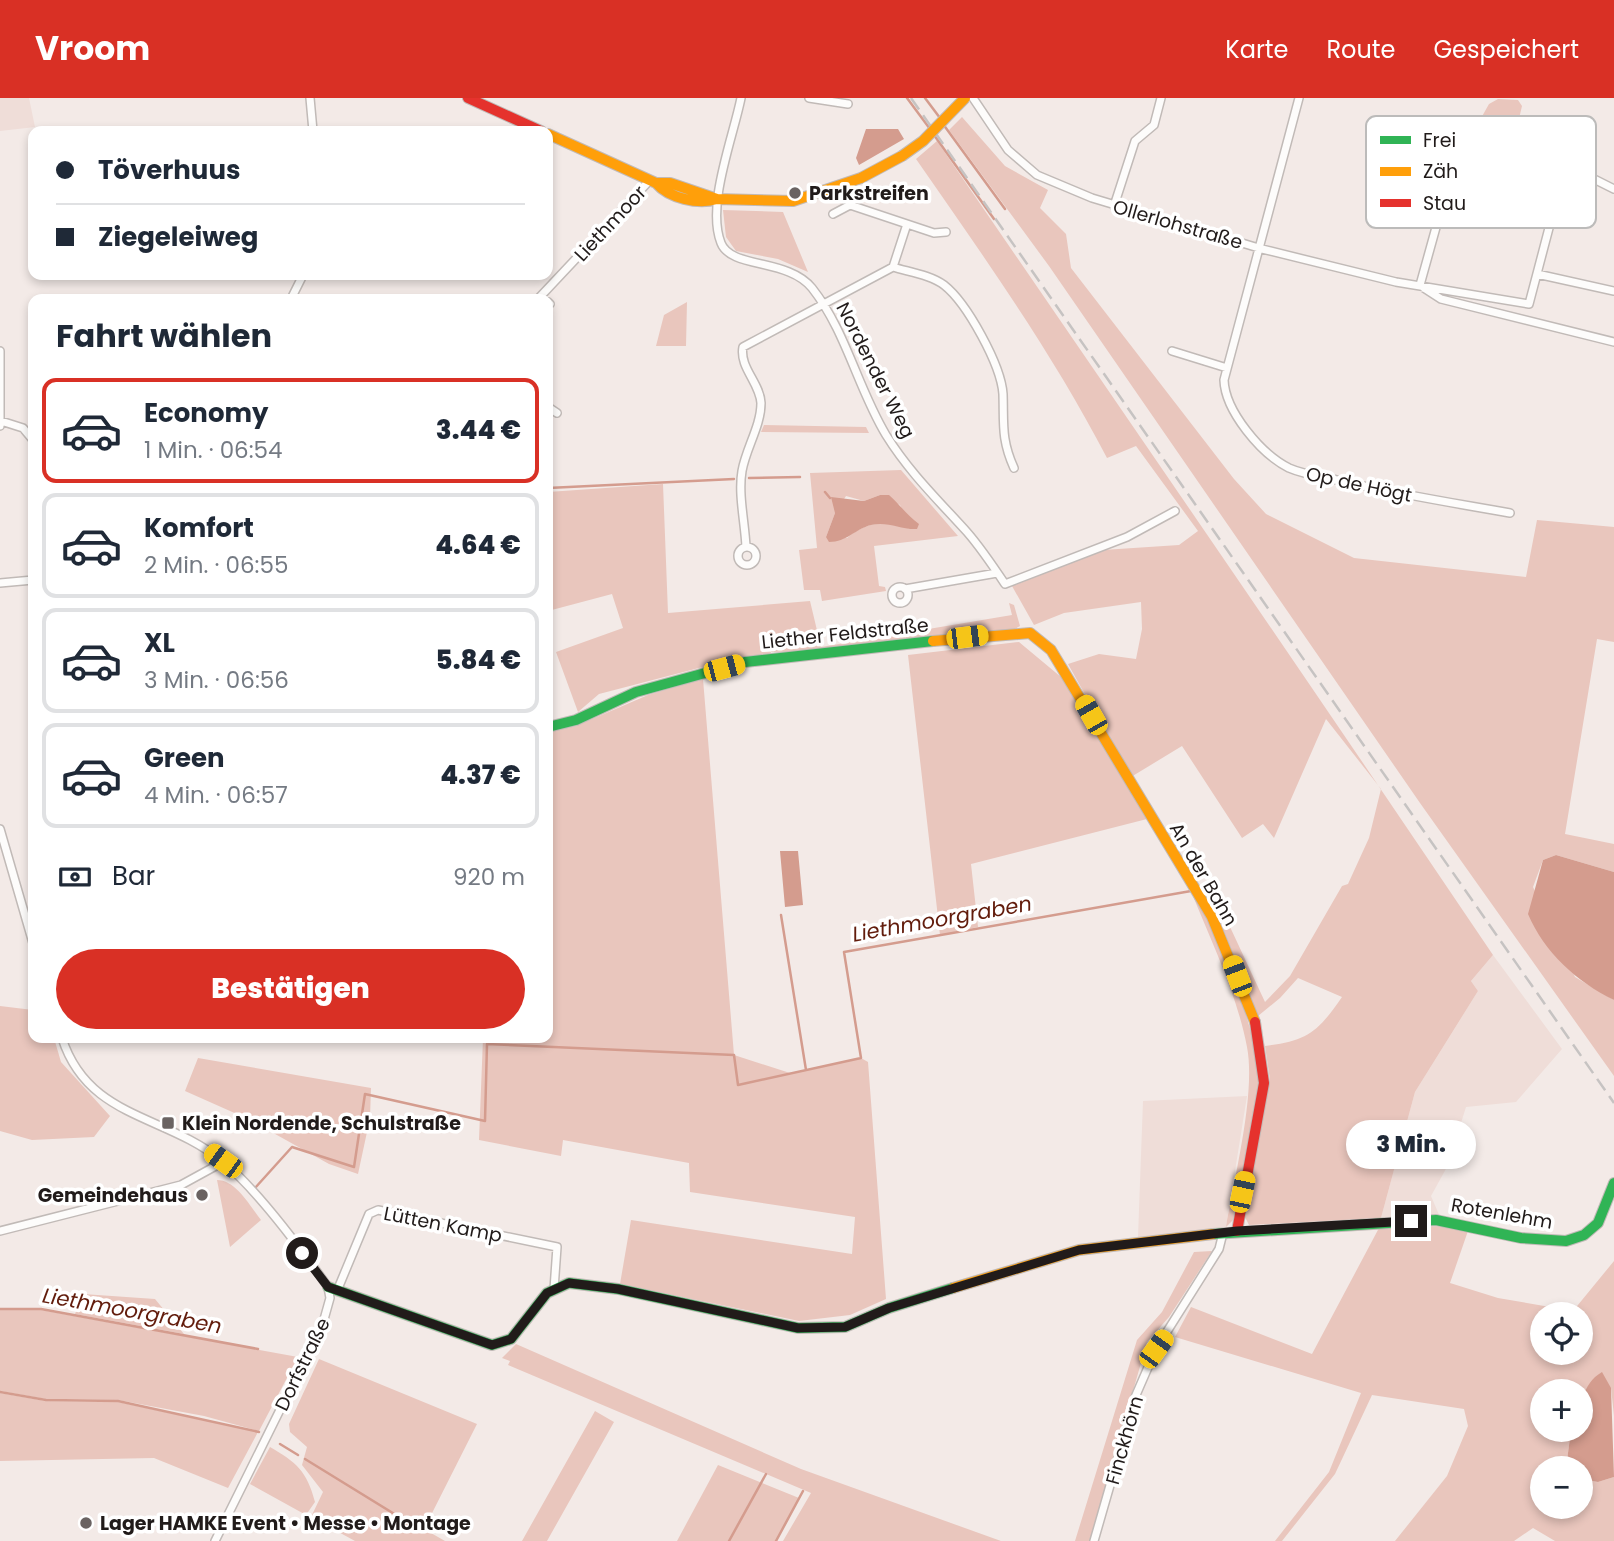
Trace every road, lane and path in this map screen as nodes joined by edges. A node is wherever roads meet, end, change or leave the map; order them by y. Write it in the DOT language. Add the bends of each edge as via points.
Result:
graph roads {
  1 [pos="310,98"];
  2 [pos="468,98"];
  3 [pos="741,98"];
  4 [pos="809,98"];
  5 [pos="965,98"];
  6 [pos="973,98"];
  7 [pos="1161,98"];
  8 [pos="1299,98"];
  9 [pos="848,104"];
  10 [pos="313,126"];
  11 [pos="530,126"];
  12 [pos="553,136"];
  13 [pos="1596,180"];
  14 [pos="653,181"];
  15 [pos="1614,189"];
  16 [pos="718,200"];
  17 [pos="1114,206"];
  18 [pos="833,214"];
  19 [pos="907,224"];
  20 [pos="1436,228"];
  21 [pos="1549,228"];
  22 [pos="946,232"];
  23 [pos="1262,249"];
  24 [pos="893,267"];
  25 [pos="1537,274"];
  26 [pos="1420,285"];
  27 [pos="1614,291"];
  28 [pos="550,294"];
  29 [pos="823,304"];
  30 [pos="1614,342"];
  31 [pos="0,351"];
  32 [pos="1172,351"];
  33 [pos="1227,369"];
  34 [pos="553,410"];
  35 [pos="557,413"];
  36 [pos="0,423"];
  37 [pos="28,434"];
  38 [pos="1014,468"];
  39 [pos="1175,511"];
  40 [pos="1510,513"];
  41 [pos="747,547"];
  42 [pos="997,573"];
  43 [pos="28,580"];
  44 [pos="0,583"];
  45 [pos="905,589"];
  46 [pos="553,726"];
  47 [pos="1152,820"];
  48 [pos="0,829"];
  49 [pos="2,851"];
  50 [pos="28,928"];
  51 [pos="64,1043"];
  52 [pos="223,1161"];
  53 [pos="1614,1183"];
  54 [pos="0,1231"];
  55 [pos="1237,1231"];
  56 [pos="1223,1233"];
  57 [pos="333,1289"];
  58 [pos="554,1289"];
  59 [pos="215,1541"];
  60 [pos="1094,1541"];
  1 -- 10 [label="street"];
  2 -- 11 [label="street"];
  3 -- 16 [label="street"];
  4 -- 9 [label="street"];
  5 -- 16 [label="street, bridge" via="923,141 861,178 793,201"];
  6 -- 17 [label="street, Ollerlohstraße" via="1008,150 1037,175"];
  7 -- 17 [label="street" via="1154,125 1135,141"];
  8 -- 23 [label="street, Op de Högt"];
  12 -- 14 [label="street"];
  13 -- 15 [label="street"];
  14 -- 16 [label="street"];
  14 -- 28 [label="street, Liethmoor"];
  16 -- 29 [label="street, Nordender Weg" via="717,227 726,252 797,274"];
  17 -- 23 [label="street, Ollerlohstraße"];
  18 -- 19 [label="street" via="850,205"];
  19 -- 22 [label="street"];
  19 -- 24 [label="street"];
  20 -- 26 [label="street"];
  21 -- 25 [label="street"];
  23 -- 26 [label="street, Ollerlohstraße"];
  23 -- 33 [label="street, Op de Högt"];
  24 -- 29 [label="street"];
  24 -- 38 [label="street" via="945,286 983,338 999,371 1002,432"];
  25 -- 26 [label="street, Ollerlohstraße" via="1529,304"];
  25 -- 27 [label="street"];
  26 -- 30 [label="street, Ollerlohstraße" via="1441,299"];
  29 -- 41 [label="street" via="743,348 743,359 761,400 741,476"];
  29 -- 42 [label="street, Nordender Weg" via="887,436 919,482 968,533"];
  31 -- 36 [label="street"];
  32 -- 33 [label="street"];
  33 -- 40 [label="street, Op de Högt" via="1224,394 1273,458 1291,468"];
  34 -- 35 [label="street"];
  36 -- 37 [label="street" via="23,428"];
  39 -- 42 [label="street, Nordender Weg" via="1127,537 1005,584"];
  42 -- 45 [label="street"];
  43 -- 44 [label="street"];
  46 -- 47 [label="street, Liether Feldstraße" via="636,692 746,662 1014,632 1030,634 1051,650"];
  47 -- 55 [label="street, An der Bahn" via="1212,917 1261,1046 1264,1083"];
  48 -- 49 [label="street"];
  49 -- 50 [label="street"];
  51 -- 52 [label="street" via="85,1082 121,1108"];
  52 -- 54 [label="street" via="181,1185"];
  52 -- 57 [label="street"];
  53 -- 55 [label="street, Rotenlehm" via="1600,1220 1571,1240 1531,1240 1436,1220"];
  55 -- 56 [label="street, Rotenlehm"];
  56 -- 58 [label="street, Rotenlehm" via="1079,1250 889,1308 845,1327 798,1328 586,1283"];
  56 -- 60 [label="street, Finckhörn" via="1219,1249 1156,1349 1136,1395"];
  57 -- 58 [label="street" via="492,1345 511,1339 536,1304"];
  57 -- 58 [label="street, Lütten Kamp" via="369,1214 378,1210 557,1247"];
  57 -- 59 [label="street, Dorfstraße" via="323,1323"];
}
